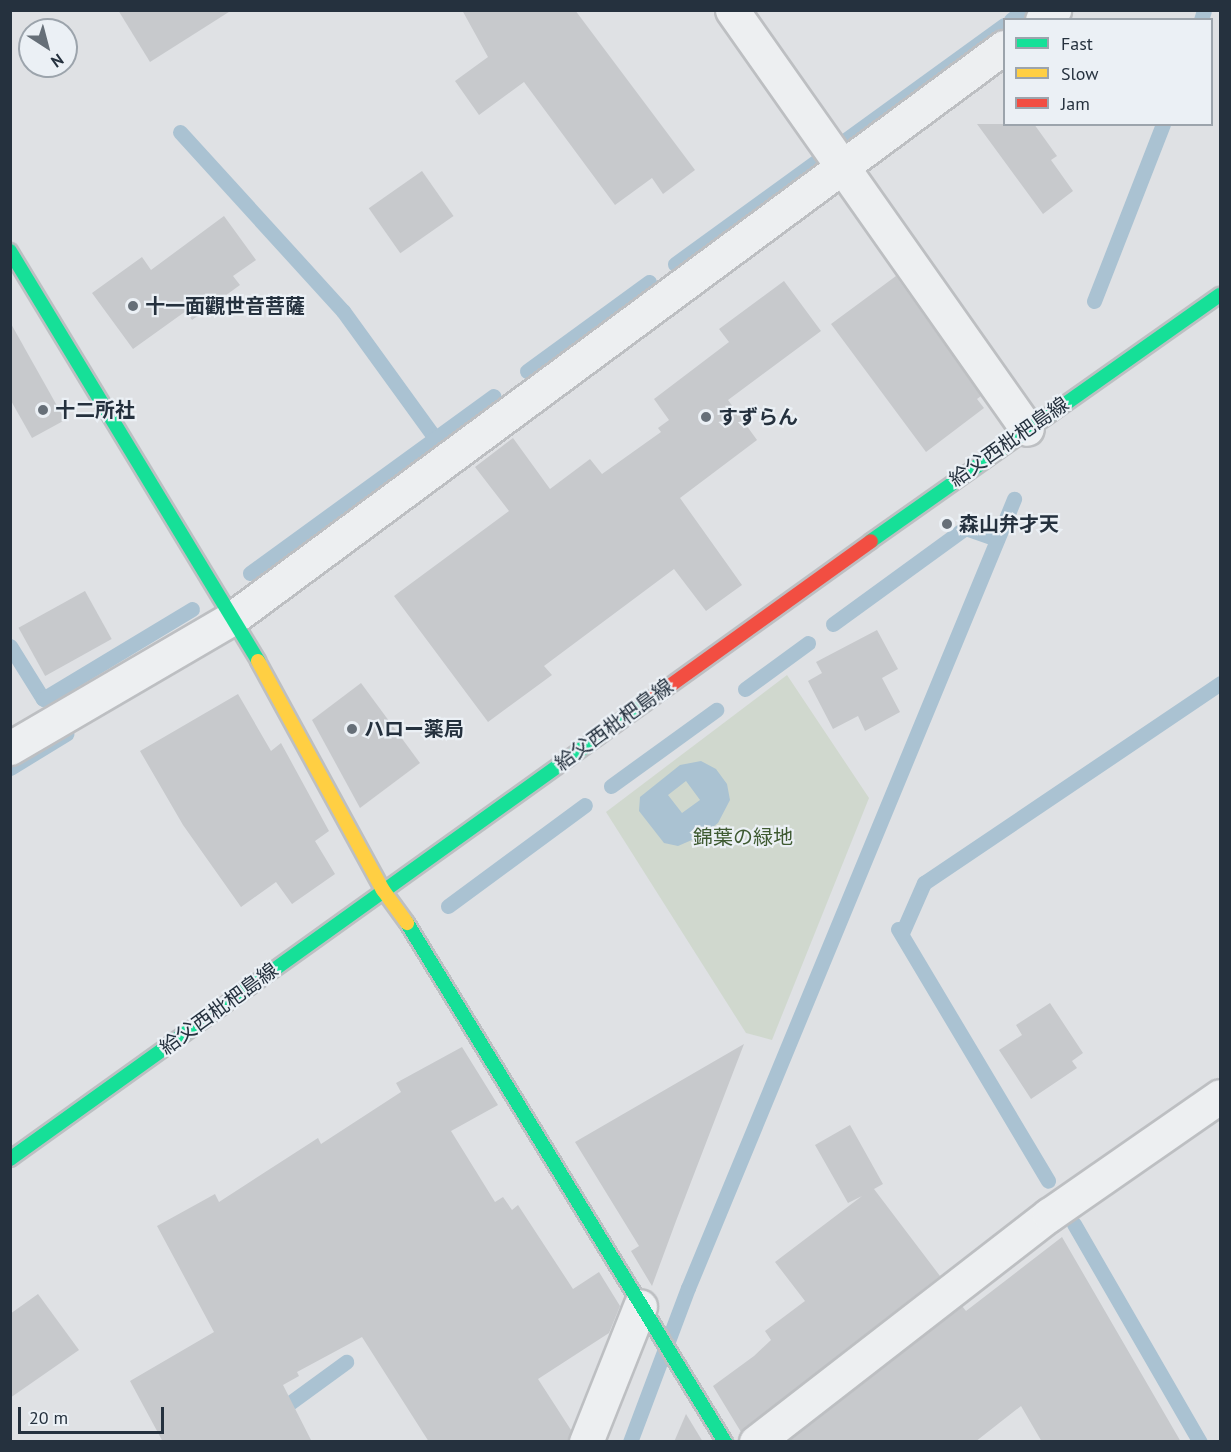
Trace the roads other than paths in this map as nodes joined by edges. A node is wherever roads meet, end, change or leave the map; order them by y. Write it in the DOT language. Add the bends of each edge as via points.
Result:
graph roads {
  1 [pos="732,10"];
  2 [pos="1003,48"];
  3 [pos="845,165"];
  4 [pos="10,252"];
  5 [pos="1221,296"];
  6 [pos="1027,429"];
  7 [pos="234,617"];
  8 [pos="10,748"];
  9 [pos="383,890"];
  10 [pos="1221,1096"];
  11 [pos="10,1159"];
  12 [pos="644,1313"];
  13 [pos="586,1442"];
  14 [pos="725,1442"];
  15 [pos="756,1442"];
  1 -- 3 [label="street"];
  2 -- 3 [label="street"];
  3 -- 6 [label="street"];
  3 -- 7 [label="street"];
  4 -- 7 [label="main road"];
  5 -- 6 [label="main road, 給父西枇杷島線"];
  6 -- 9 [label="main road, 給父西枇杷島線"];
  7 -- 8 [label="street"];
  7 -- 9 [label="main road"];
  9 -- 11 [label="main road, 給父西枇杷島線"];
  9 -- 12 [label="main road" via="414,932"];
  10 -- 15 [label="street" via="1049,1215"];
  12 -- 13 [label="street"];
  12 -- 14 [label="main road"];
}
